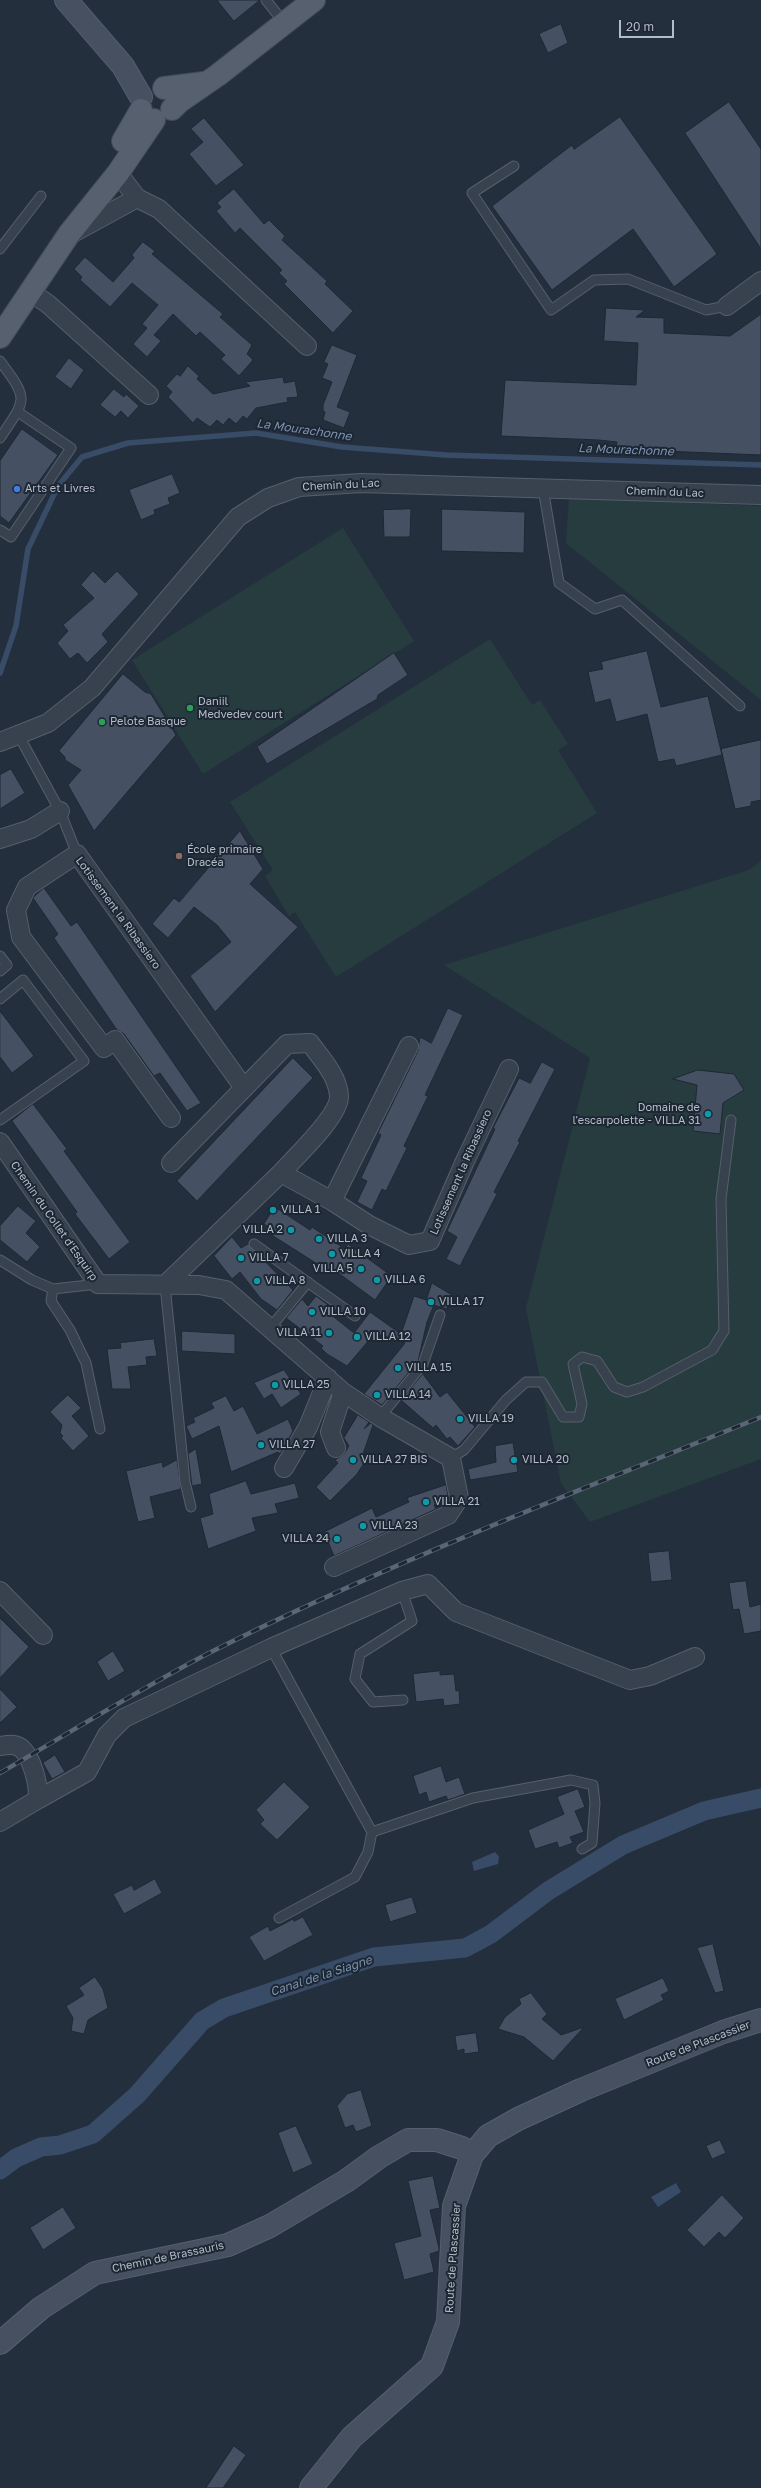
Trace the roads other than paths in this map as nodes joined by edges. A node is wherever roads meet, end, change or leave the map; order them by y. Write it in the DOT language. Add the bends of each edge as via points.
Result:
graph roads {
  1 [pos="66,0"];
  2 [pos="266,0"];
  3 [pos="314,0"];
  4 [pos="285,24"];
  5 [pos="154,102"];
  6 [pos="514,166"];
  7 [pos="118,173"];
  8 [pos="41,196"];
  9 [pos="137,198"];
  10 [pos="72,231"];
  11 [pos="0,250"];
  12 [pos="761,281"];
  13 [pos="30,291"];
  14 [pos="727,306"];
  15 [pos="0,337"];
  16 [pos="307,346"];
  17 [pos="0,361"];
  18 [pos="149,395"];
  19 [pos="18,412"];
  20 [pos="0,438"];
  21 [pos="543,488"];
  22 [pos="761,495"];
  23 [pos="0,530"];
  24 [pos="740,706"];
  25 [pos="19,736"];
  26 [pos="0,742"];
  27 [pos="60,811"];
  28 [pos="0,839"];
  29 [pos="77,854"];
  30 [pos="0,956"];
  31 [pos="0,971"];
  32 [pos="0,999"];
  33 [pos="409,1046"];
  34 [pos="509,1069"];
  35 [pos="244,1088"];
  36 [pos="171,1118"];
  37 [pos="0,1120"];
  38 [pos="731,1120"];
  39 [pos="0,1142"];
  40 [pos="171,1163"];
  41 [pos="281,1173"];
  42 [pos="332,1201"];
  43 [pos="254,1244"];
  44 [pos="0,1260"];
  45 [pos="308,1282"];
  46 [pos="98,1284"];
  47 [pos="165,1285"];
  48 [pos="53,1289"];
  49 [pos="440,1315"];
  50 [pos="355,1316"];
  51 [pos="270,1328"];
  52 [pos="328,1378"];
  53 [pos="343,1392"];
  54 [pos="380,1417"];
  55 [pos="100,1429"];
  56 [pos="336,1448"];
  57 [pos="451,1458"];
  58 [pos="284,1468"];
  59 [pos="190,1507"];
  60 [pos="334,1567"];
  61 [pos="0,1591"];
  62 [pos="402,1591"];
  63 [pos="43,1635"];
  64 [pos="271,1648"];
  65 [pos="695,1657"];
  66 [pos="403,1700"];
  67 [pos="0,1746"];
  68 [pos="37,1800"];
  69 [pos="0,1822"];
  70 [pos="372,1832"];
  71 [pos="582,1849"];
  72 [pos="280,1918"];
  73 [pos="761,2020"];
  74 [pos="472,2155"];
  75 [pos="0,2343"];
  76 [pos="311,2488"];
  1 -- 5 [label="street"];
  2 -- 4 [label="lane"];
  3 -- 4 [label="main road"];
  4 -- 5 [label="main road" via="207,82"];
  5 -- 7 [label="main road"];
  5 -- 10 [label="main road" via="91,187"];
  6 -- 14 [label="lane" via="472,193 551,310 594,280 628,279 706,310"];
  7 -- 9 [label="street"];
  7 -- 10 [label="main road"];
  8 -- 11 [label="lane"];
  9 -- 10 [label="street"];
  9 -- 16 [label="street" via="159,209"];
  10 -- 13 [label="main road"];
  12 -- 14 [label="street"];
  13 -- 15 [label="main road"];
  13 -- 18 [label="street" via="48,304"];
  17 -- 19 [label="lane" via="21,393 22,404"];
  19 -- 20 [label="lane"];
  19 -- 23 [label="lane" via="71,448 11,537"];
  21 -- 22 [label="street, Chemin du Lac"];
  21 -- 24 [label="lane" via="559,583 596,608 622,600"];
  21 -- 25 [label="street, Chemin du Lac" via="361,483 299,487 268,498 238,516 92,688 48,723"];
  25 -- 26 [label="street, Chemin du Lac"];
  25 -- 27 [label="lane"];
  27 -- 28 [label="street" via="31,829"];
  27 -- 29 [label="lane"];
  29 -- 35 [label="street, Lotissement la Ribassiero"];
  29 -- 36 [label="street, Lotissement la Ribassiero" via="27,887 16,910 21,937 104,1048 115,1040"];
  30 -- 31 [label="lane" via="7,965"];
  32 -- 37 [label="lane" via="23,980 84,1061"];
  33 -- 42 [label="street"];
  34 -- 42 [label="street, Lotissement la Ribassiero" via="430,1242 409,1245 369,1225"];
  35 -- 40 [label="street"];
  35 -- 41 [label="street" via="287,1044 310,1043 333,1075 339,1096 330,1120"];
  38 -- 57 [label="lane" via="722,1199 724,1331 712,1350 643,1387 627,1392 614,1386 597,1361 582,1357 573,1364 582,1404 579,1417 563,1417 542,1382 526,1382 506,1400 464,1450"];
  39 -- 46 [label="street, Chemin du Collet d'Esquirp"];
  41 -- 42 [label="street, Lotissement la Ribassiero"];
  41 -- 47 [label="street"];
  43 -- 45 [label="lane"];
  44 -- 48 [label="lane" via="32,1280"];
  45 -- 50 [label="lane"];
  45 -- 51 [label="lane"];
  46 -- 47 [label="street, Chemin du Collet d'Esquirp"];
  46 -- 48 [label="lane"];
  47 -- 51 [label="street, Chemin du Collet d'Esquirp" via="199,1285 226,1290"];
  47 -- 59 [label="lane" via="185,1482"];
  48 -- 55 [label="lane" via="51,1301 70,1330 86,1363"];
  49 -- 54 [label="lane" via="423,1364"];
  51 -- 52 [label="street, Chemin du Collet d'Esquirp"];
  52 -- 53 [label="street, Chemin du Collet d'Esquirp"];
  52 -- 58 [label="street" via="308,1427"];
  53 -- 54 [label="street, Chemin du Collet d'Esquirp"];
  53 -- 56 [label="street" via="330,1432"];
  54 -- 57 [label="street, Chemin du Collet d'Esquirp"];
  57 -- 60 [label="street" via="459,1498 448,1515"];
  61 -- 63 [label="street"];
  62 -- 64 [label="street"];
  62 -- 65 [label="street" via="428,1584 456,1612 630,1680 650,1676"];
  62 -- 66 [label="lane" via="412,1621 360,1654 355,1679 373,1702"];
  64 -- 68 [label="street" via="124,1718 107,1735 87,1772"];
  64 -- 70 [label="lane"];
  67 -- 68 [label="street" via="12,1744 21,1748 33,1769 39,1791"];
  68 -- 69 [label="street"];
  70 -- 71 [label="lane" via="472,1798 570,1780 593,1786 595,1803 592,1843"];
  70 -- 72 [label="lane" via="368,1852 355,1877"];
  73 -- 74 [label="street, Route de Plascassier" via="723,2032 588,2087 525,2116 488,2136"];
  74 -- 75 [label="street, Chemin de Brassauris" via="462,2148 437,2140 408,2140 346,2181 276,2222 228,2246 95,2273 41,2308"];
  74 -- 76 [label="street, Route de Plascassier" via="454,2206 448,2322 432,2366 352,2437"];
}
